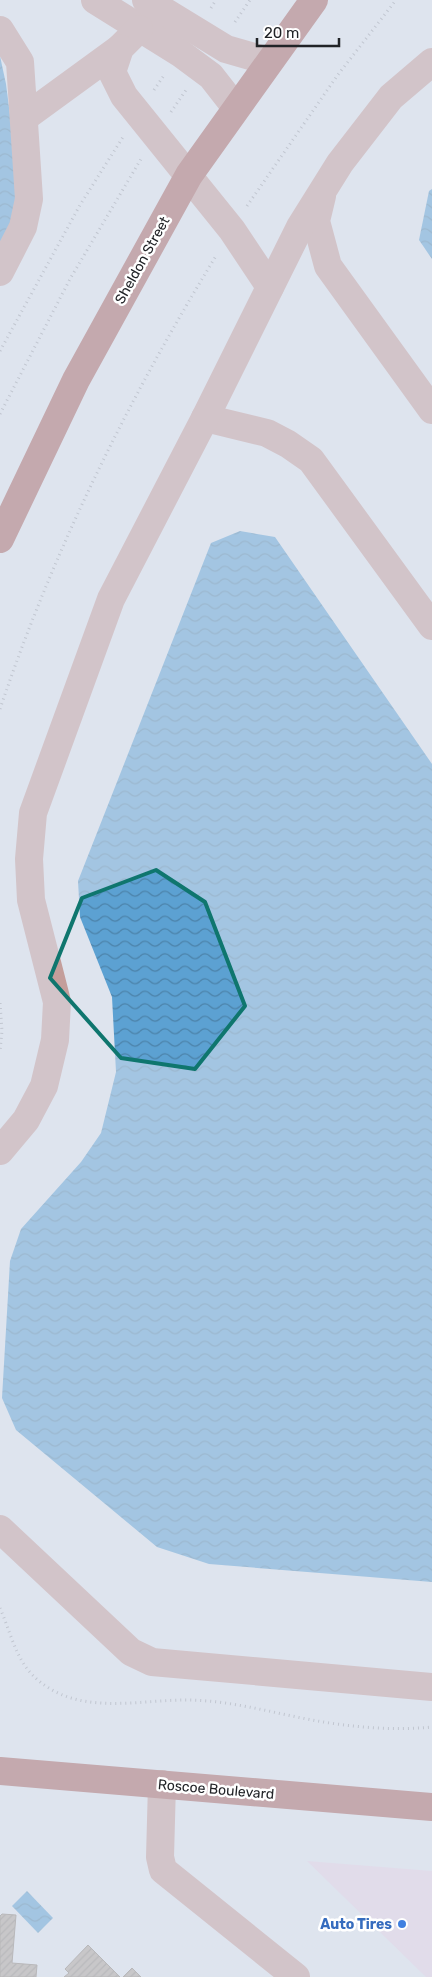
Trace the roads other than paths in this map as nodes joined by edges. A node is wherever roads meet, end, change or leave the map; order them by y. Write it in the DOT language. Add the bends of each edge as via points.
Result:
graph roads {
  1 [pos="95,0"];
  2 [pos="146,0"];
  3 [pos="314,0"];
  4 [pos="1,28"];
  5 [pos="140,29"];
  6 [pos="120,48"];
  7 [pos="268,61"];
  8 [pos="20,62"];
  9 [pos="432,62"];
  10 [pos="74,82"];
  11 [pos="236,108"];
  12 [pos="24,118"];
  13 [pos="189,175"];
  14 [pos="324,190"];
  15 [pos="0,272"];
  16 [pos="270,287"];
  17 [pos="432,410"];
  18 [pos="205,418"];
  19 [pos="0,539"];
  20 [pos="432,626"];
  21 [pos="0,1151"];
  22 [pos="0,1529"];
  23 [pos="432,1688"];
  24 [pos="0,1771"];
  25 [pos="162,1784"];
  26 [pos="432,1807"];
  27 [pos="296,1977"];
  1 -- 5 [label="lane"];
  2 -- 7 [label="lane" via="219,45"];
  3 -- 7 [label="main road, Sheldon Street"];
  4 -- 8 [label="lane"];
  5 -- 6 [label="lane"];
  5 -- 11 [label="lane" via="202,68"];
  6 -- 10 [label="lane"];
  6 -- 13 [label="lane" via="112,72 124,96"];
  7 -- 11 [label="main road, Sheldon Street"];
  8 -- 10 [label="lane" via="32,77 54,85"];
  8 -- 12 [label="lane"];
  9 -- 14 [label="lane" via="391,97 340,163"];
  10 -- 12 [label="lane"];
  11 -- 13 [label="main road, Sheldon Street"];
  12 -- 15 [label="lane" via="30,199 23,227"];
  13 -- 16 [label="lane" via="232,230"];
  13 -- 19 [label="main road, Sheldon Street" via="76,380"];
  14 -- 16 [label="lane" via="300,227"];
  14 -- 17 [label="lane" via="316,221 328,266"];
  16 -- 18 [label="lane"];
  18 -- 20 [label="lane" via="267,433 311,460"];
  18 -- 21 [label="lane" via="111,599 33,813 29,860 31,900 57,1002 55,1040 44,1086 26,1120"];
  22 -- 23 [label="lane" via="131,1652 152,1662"];
  24 -- 25 [label="main road, Roscoe Boulevard"];
  25 -- 26 [label="main road, Roscoe Boulevard"];
  25 -- 27 [label="lane" via="160,1857 163,1870"];
}
